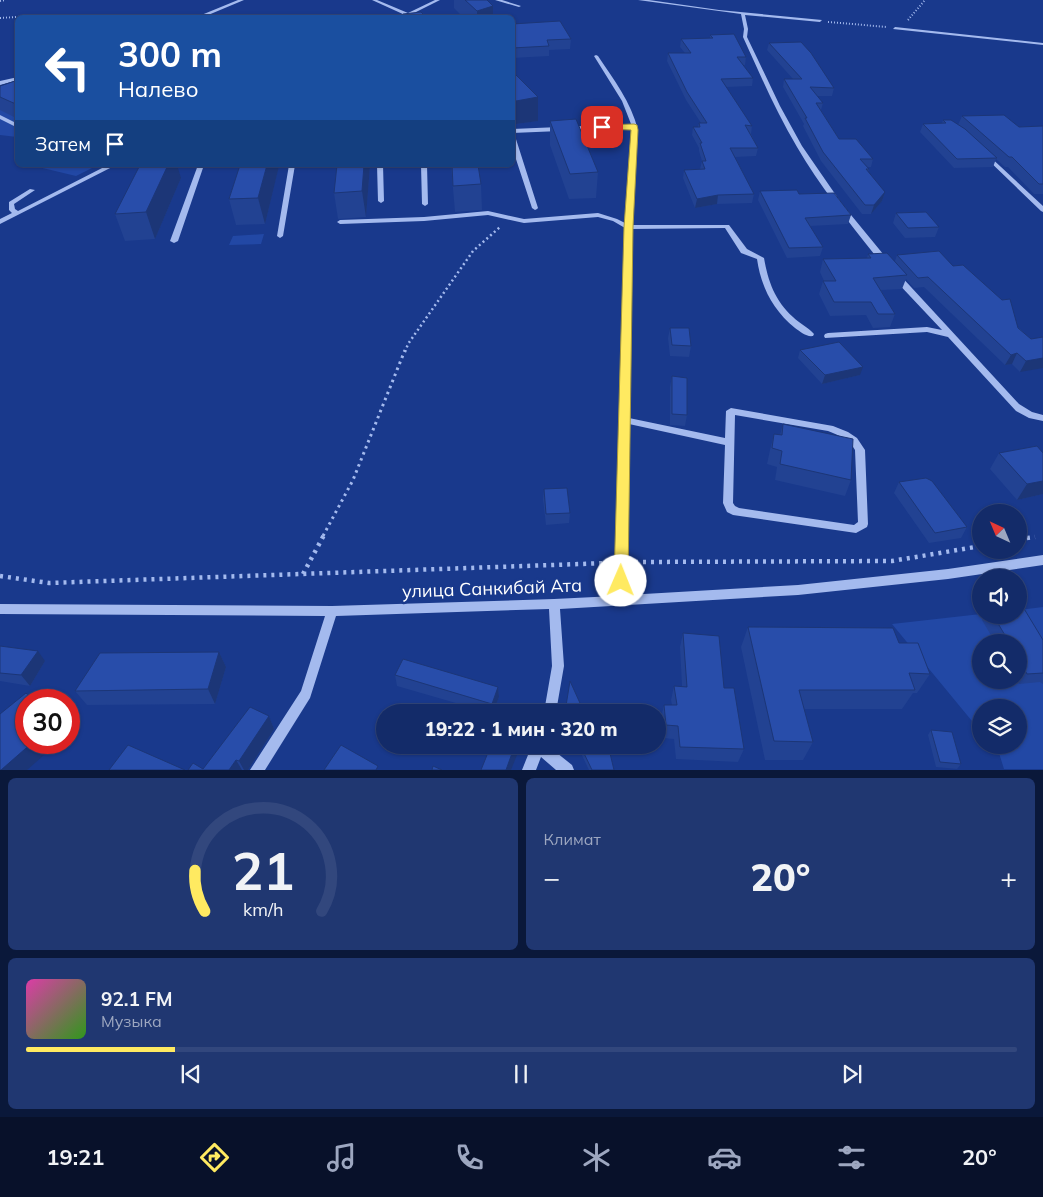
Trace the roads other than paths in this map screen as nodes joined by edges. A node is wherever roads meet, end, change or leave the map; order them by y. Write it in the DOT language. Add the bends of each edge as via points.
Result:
graph roads {
  1 [pos="242,0"];
  2 [pos="374,0"];
  3 [pos="438,0"];
  4 [pos="497,0"];
  5 [pos="640,0"];
  6 [pos="519,6"];
  7 [pos="411,14"];
  8 [pos="743,14"];
  9 [pos="204,15"];
  10 [pos="417,15"];
  11 [pos="820,21"];
  12 [pos="895,28"];
  13 [pos="1043,44"];
  14 [pos="596,56"];
  15 [pos="15,79"];
  16 [pos="0,83"];
  17 [pos="0,117"];
  18 [pos="15,124"];
  19 [pos="634,126"];
  20 [pos="515,131"];
  21 [pos="515,145"];
  22 [pos="979,149"];
  23 [pos="109,167"];
  24 [pos="199,167"];
  25 [pos="292,167"];
  26 [pos="380,167"];
  27 [pos="424,167"];
  28 [pos="32,190"];
  29 [pos="381,201"];
  30 [pos="425,204"];
  31 [pos="535,208"];
  32 [pos="1043,210"];
  33 [pos="17,213"];
  34 [pos="0,222"];
  35 [pos="340,222"];
  36 [pos="628,227"];
  37 [pos="280,236"];
  38 [pos="174,241"];
  39 [pos="810,334"];
  40 [pos="828,336"];
  41 [pos="952,336"];
  42 [pos="1043,418"];
  43 [pos="624,420"];
  44 [pos="728,442"];
  45 [pos="1043,560"];
  46 [pos="621,600"];
  47 [pos="554,604"];
  48 [pos="0,609"];
  49 [pos="332,611"];
  50 [pos="551,704"];
  51 [pos="536,754"];
  52 [pos="548,754"];
  53 [pos="257,770"];
  54 [pos="529,770"];
  55 [pos="567,770"];
  1 -- 9 [label="street"];
  2 -- 7 [label="street"];
  3 -- 7 [label="street"];
  4 -- 6 [label="street"];
  5 -- 8 [label="street"];
  7 -- 10 [label="street"];
  8 -- 11 [label="street"];
  8 -- 41 [label="street" via="745,37 799,146 880,256"];
  12 -- 13 [label="street"];
  14 -- 19 [label="street" via="626,103"];
  15 -- 16 [label="street"];
  17 -- 18 [label="street"];
  19 -- 20 [label="street"];
  19 -- 36 [label="street"];
  21 -- 31 [label="street"];
  22 -- 32 [label="street"];
  23 -- 33 [label="street"];
  24 -- 38 [label="street"];
  25 -- 37 [label="street"];
  26 -- 29 [label="street"];
  27 -- 30 [label="street"];
  28 -- 33 [label="street" via="11,203 12,210"];
  33 -- 34 [label="street"];
  35 -- 36 [label="street" via="488,213 524,221 598,215"];
  36 -- 39 [label="street" via="727,226 744,251 760,258 763,280 784,312 793,323"];
  36 -- 43 [label="street"];
  40 -- 41 [label="street" via="927,329"];
  41 -- 42 [label="street" via="1016,406 1027,414"];
  43 -- 44 [label="street"];
  43 -- 46 [label="street"];
  44 -- 44 [label="street" via="728,503 731,509 856,529 863,524 860,450 845,434 830,428 731,411"];
  45 -- 46 [label="street, улица Санкибай Ата" via="798,590"];
  46 -- 47 [label="street, улица Санкибай Ата"];
  47 -- 49 [label="street, улица Санкибай Ата"];
  47 -- 50 [label="street" via="558,666"];
  48 -- 49 [label="street, улица Санкибай Ата"];
  49 -- 53 [label="street" via="306,694"];
  51 -- 54 [label="street"];
  52 -- 55 [label="street"];
}
